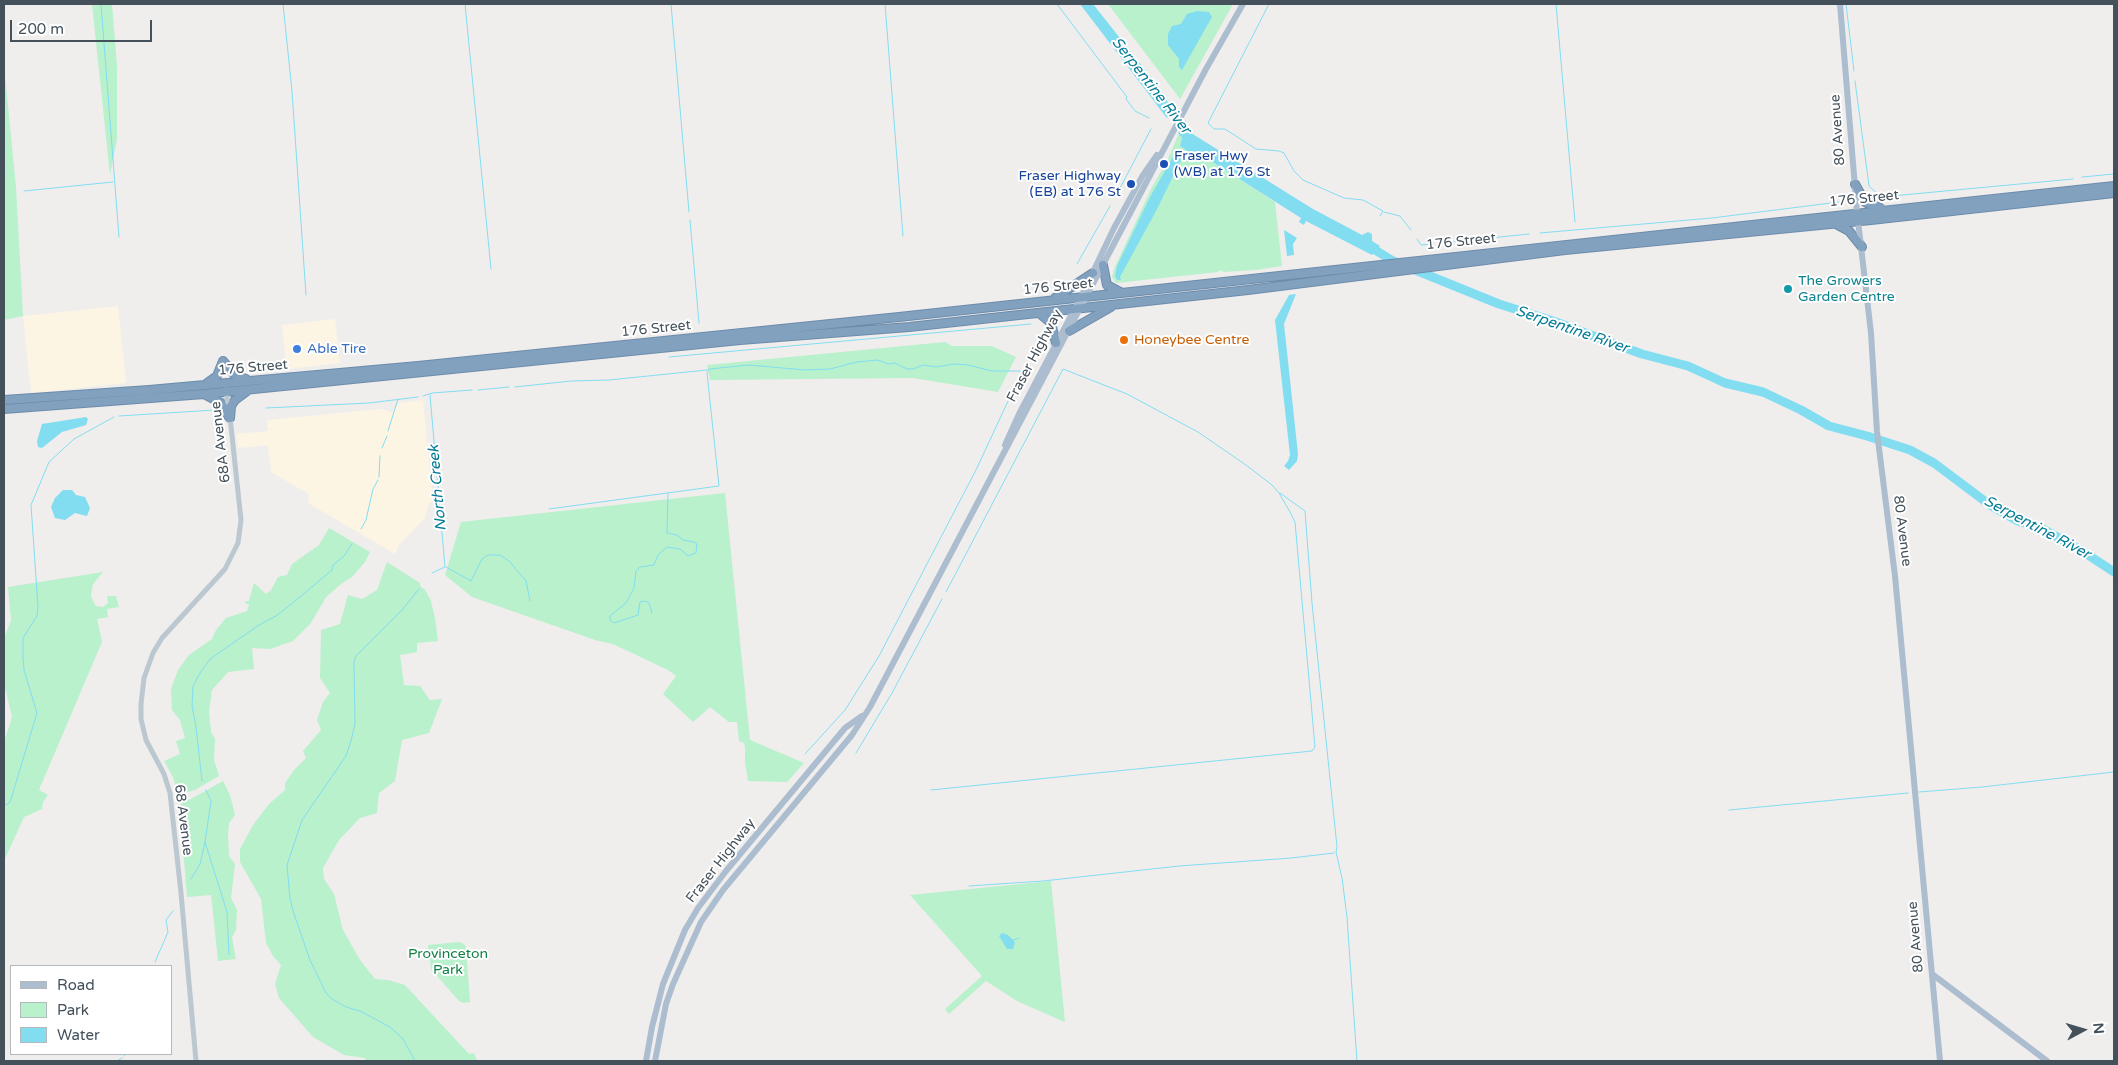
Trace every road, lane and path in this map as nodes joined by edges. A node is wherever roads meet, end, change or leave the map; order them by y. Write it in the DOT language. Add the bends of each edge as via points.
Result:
graph roads {
  1 [pos="1243,4"];
  2 [pos="1840,4"];
  3 [pos="1173,132"];
  4 [pos="1855,184"];
  5 [pos="2114,186"];
  6 [pos="2114,193"];
  7 [pos="1889,209"];
  8 [pos="1858,216"];
  9 [pos="1834,223"];
  10 [pos="1862,247"];
  11 [pos="1103,265"];
  12 [pos="1093,273"];
  13 [pos="1120,292"];
  14 [pos="1084,296"];
  15 [pos="1050,300"];
  16 [pos="1115,304"];
  17 [pos="1077,308"];
  18 [pos="1039,313"];
  19 [pos="1069,331"];
  20 [pos="1056,343"];
  21 [pos="226,383"];
  22 [pos="203,385"];
  23 [pos="251,385"];
  24 [pos="227,392"];
  25 [pos="204,394"];
  26 [pos="4,400"];
  27 [pos="4,409"];
  28 [pos="230,418"];
  29 [pos="1022,422"];
  30 [pos="985,491"];
  31 [pos="239,499"];
  32 [pos="870,707"];
  33 [pos="1932,974"];
  34 [pos="196,1061"];
  35 [pos="646,1061"];
  36 [pos="655,1061"];
  37 [pos="1940,1061"];
  38 [pos="2047,1061"];
  1 -- 3 [label="main road, Fraser Highway"];
  2 -- 4 [label="main road, 80 Avenue"];
  3 -- 11 [label="main road, Fraser Highway"];
  3 -- 12 [label="main road, Fraser Highway" via="1143,175"];
  4 -- 7 [label="highway" via="1868,204"];
  4 -- 8 [label="main road, 80 Avenue"];
  5 -- 7 [label="highway, 176 Street"];
  6 -- 8 [label="highway, 176 Street"];
  7 -- 8 [label="highway, 176 Street"];
  8 -- 9 [label="highway, 176 Street"];
  8 -- 10 [label="main road, 80 Avenue"];
  8 -- 13 [label="highway, 176 Street"];
  9 -- 10 [label="highway" via="1849,231"];
  9 -- 16 [label="highway, 176 Street" via="1565,250"];
  10 -- 33 [label="main road, 80 Avenue" via="1877,432 1895,576"];
  11 -- 13 [label="highway" via="1108,285"];
  11 -- 14 [label="main road, Fraser Highway"];
  12 -- 14 [label="main road, Fraser Highway"];
  12 -- 15 [label="highway"];
  13 -- 14 [label="highway, 176 Street"];
  14 -- 15 [label="highway, 176 Street"];
  14 -- 17 [label="main road, Fraser Highway"];
  15 -- 23 [label="highway, 176 Street"];
  16 -- 17 [label="highway, 176 Street"];
  16 -- 19 [label="highway"];
  17 -- 18 [label="highway, 176 Street"];
  17 -- 19 [label="main road, Fraser Highway"];
  17 -- 20 [label="main road, Fraser Highway"];
  17 -- 29 [label="main road" via="1032,393"];
  18 -- 20 [label="highway" via="1051,323"];
  18 -- 23 [label="highway, 176 Street"];
  19 -- 29 [label="main road, Fraser Highway"];
  20 -- 30 [label="main road, Fraser Highway" via="1019,414"];
  21 -- 22 [label="highway, 176 Street"];
  21 -- 23 [label="highway, 176 Street"];
  21 -- 24 [label="street, 68A Avenue"];
  22 -- 23 [label="highway" via="217,376 223,362"];
  22 -- 26 [label="highway, 176 Street"];
  23 -- 24 [label="highway"];
  23 -- 28 [label="highway" via="235,400"];
  24 -- 25 [label="highway"];
  24 -- 28 [label="street, 68A Avenue"];
  25 -- 27 [label="highway"];
  25 -- 28 [label="highway" via="221,403"];
  28 -- 31 [label="street, 68A Avenue"];
  29 -- 30 [label="main road, Fraser Highway"];
  30 -- 32 [label="main road, Fraser Highway"];
  31 -- 34 [label="street, 68 Avenue" via="240,532 233,556 158,646 146,670 141,695 141,719 146,740 166,778 170,793"];
  32 -- 35 [label="main road, Fraser Highway" via="845,728 698,908 681,938 663,984"];
  32 -- 36 [label="main road, Fraser Highway" via="852,735 705,915 666,1004"];
  33 -- 37 [label="main road, 80 Avenue"];
  33 -- 38 [label="main road"];
}
